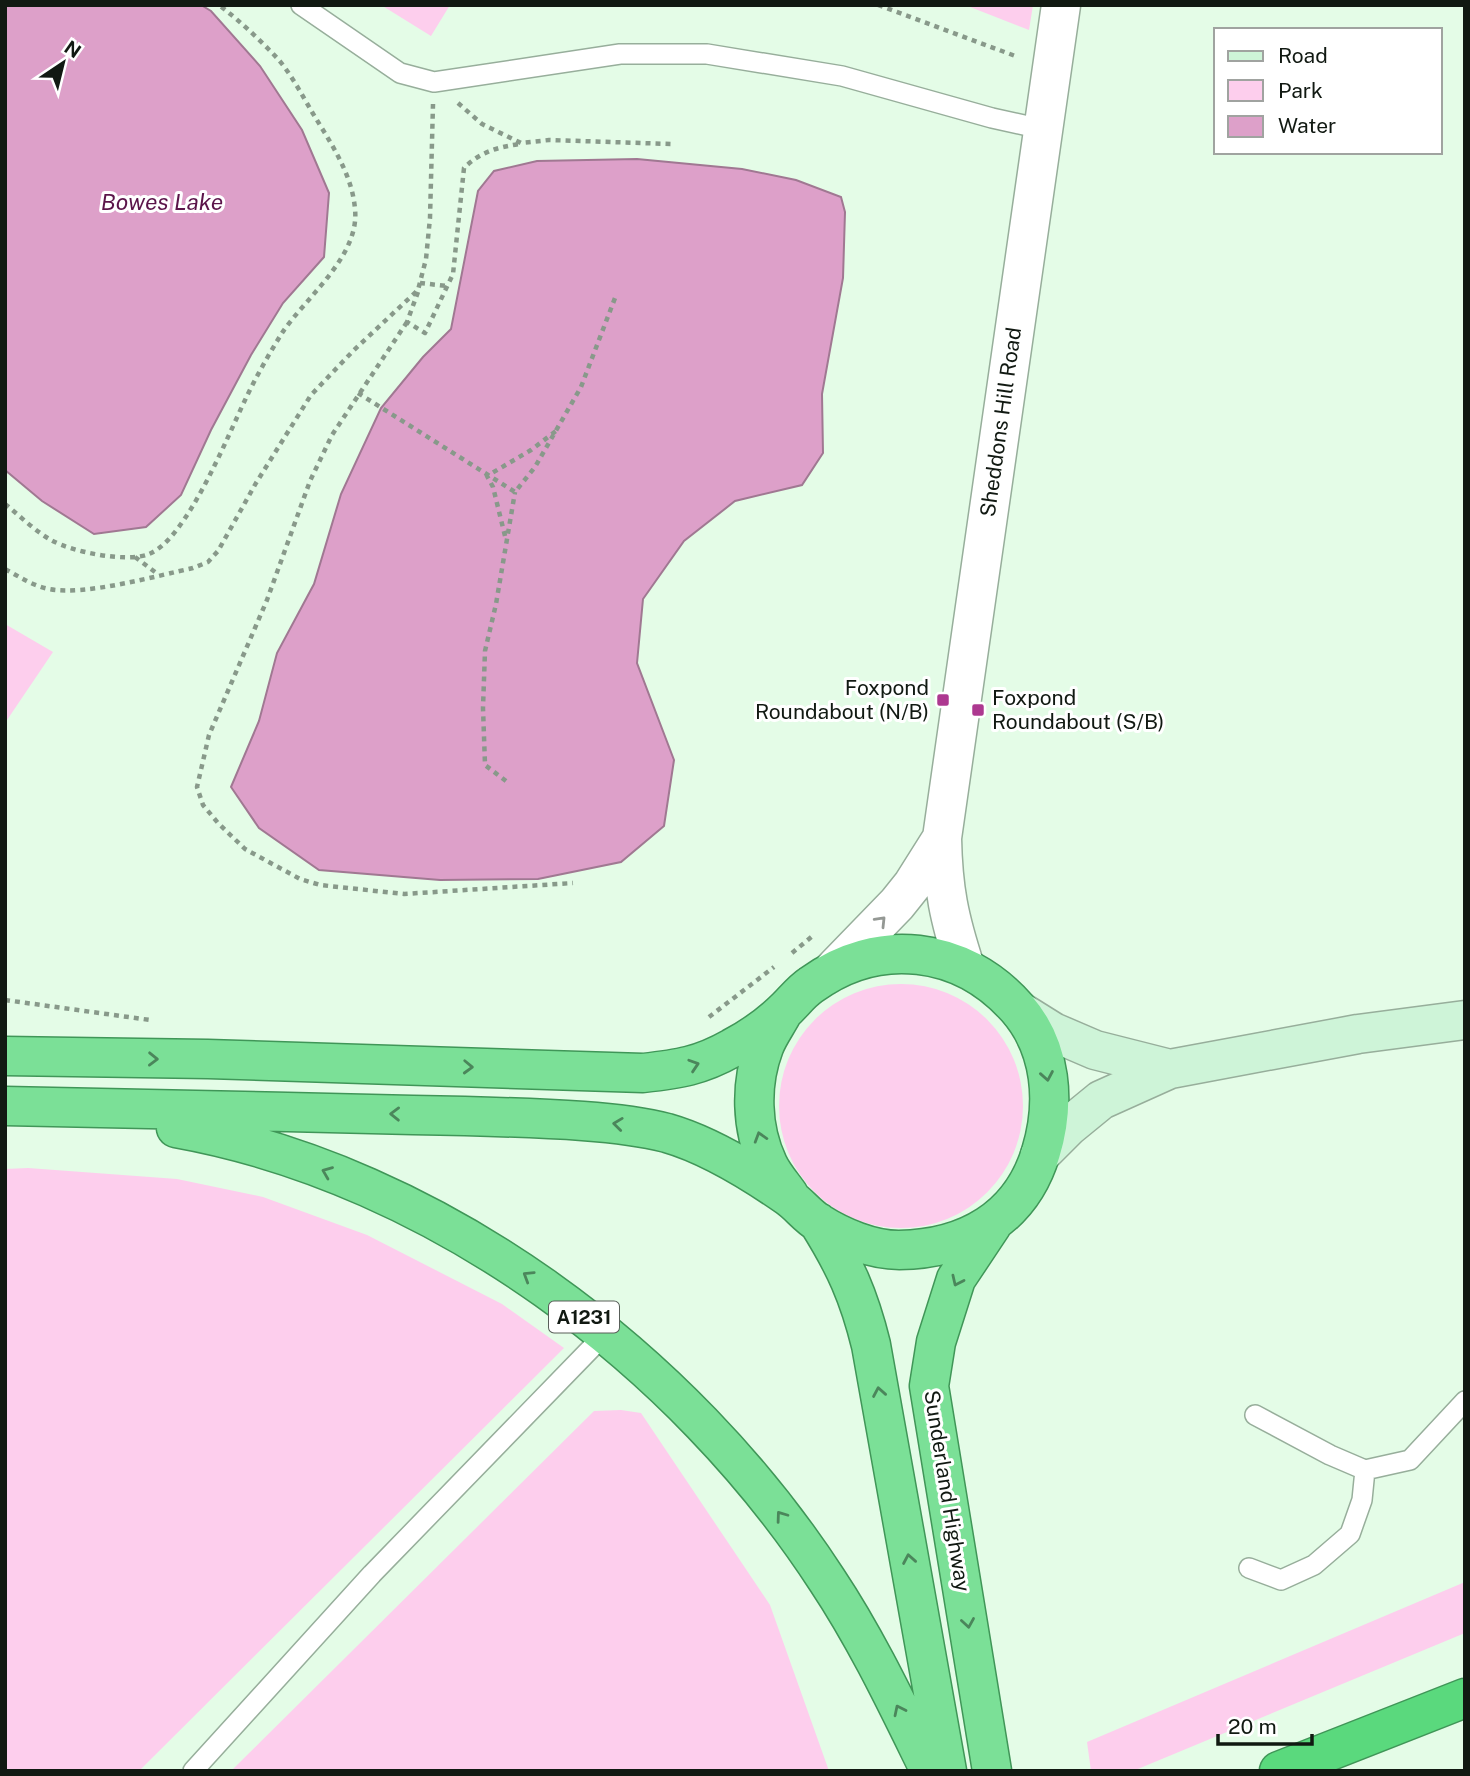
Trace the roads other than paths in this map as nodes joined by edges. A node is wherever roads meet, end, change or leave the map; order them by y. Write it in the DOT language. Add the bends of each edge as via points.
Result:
graph roads {
  1 [pos="301,5"];
  2 [pos="1061,5"];
  3 [pos="1042,129"];
  4 [pos="942,838"];
  5 [pos="965,967"];
  6 [pos="833,970"];
  7 [pos="783,1012"];
  8 [pos="1021,1012"];
  9 [pos="1465,1020"];
  10 [pos="5,1031"];
  11 [pos="5,1056"];
  12 [pos="85,1058"];
  13 [pos="1170,1069"];
  14 [pos="5,1106"];
  15 [pos="56,1107"];
  16 [pos="1040,1155"];
  17 [pos="790,1197"];
  18 [pos="818,1222"];
  19 [pos="993,1223"];
  20 [pos="606,1334"];
  21 [pos="1465,1401"];
  22 [pos="1255,1415"];
  23 [pos="1365,1470"];
  24 [pos="1249,1568"];
  25 [pos="1465,1698"];
  26 [pos="194,1771"];
  27 [pos="930,1771"];
  28 [pos="947,1771"];
  29 [pos="992,1771"];
  30 [pos="1279,1771"];
  1 -- 3 [label="lane" via="400,73 434,82 620,54 707,54 842,76"];
  2 -- 3 [label="street, Sheddons Hill Road"];
  3 -- 4 [label="street, Sheddons Hill Road"];
  4 -- 5 [label="street" via="948,912"];
  6 -- 4 [label="street, one-way" via="897,904"];
  5 -- 6 [label="highway" via="908,953 865,957"];
  5 -- 8 [label="highway" via="995,986"];
  6 -- 7 [label="highway" via="806,988"];
  12 -- 7 [label="highway, one-way" via="643,1073 684,1069 707,1061 736,1047"];
  17 -- 7 [label="highway, one-way" via="768,1164 754,1102 764,1047"];
  8 -- 13 [label="main road" via="1095,1050"];
  8 -- 16 [label="highway, one-way" via="1050,1078 1049,1119"];
  9 -- 13 [label="main road" via="1358,1034"];
  10 -- 12 [label="highway"];
  11 -- 12 [label="highway"];
  13 -- 16 [label="main road" via="1101,1100"];
  14 -- 15 [label="highway, A1231"];
  17 -- 15 [label="highway, A1231, one-way" via="724,1157 669,1133 623,1124"];
  20 -- 15 [label="highway, A1231, one-way" via="537,1282 463,1236 307,1163 225,1137"];
  16 -- 19 [label="highway" via="1029,1179"];
  17 -- 18 [label="highway"];
  18 -- 19 [label="highway" via="856,1241 892,1250 958,1242"];
  28 -- 18 [label="highway, one-way" via="871,1345 850,1278"];
  19 -- 29 [label="highway, Sunderland Highway, one-way" via="956,1279 936,1342 929,1386"];
  20 -- 26 [label="lane" via="372,1574"];
  27 -- 20 [label="highway, A1231, one-way" via="828,1580 762,1490 688,1408"];
  21 -- 23 [label="lane" via="1410,1460"];
  22 -- 23 [label="lane"];
  23 -- 24 [label="lane" via="1362,1500 1350,1534 1314,1565 1281,1580"];
  25 -- 30 [label="highway"];
}
